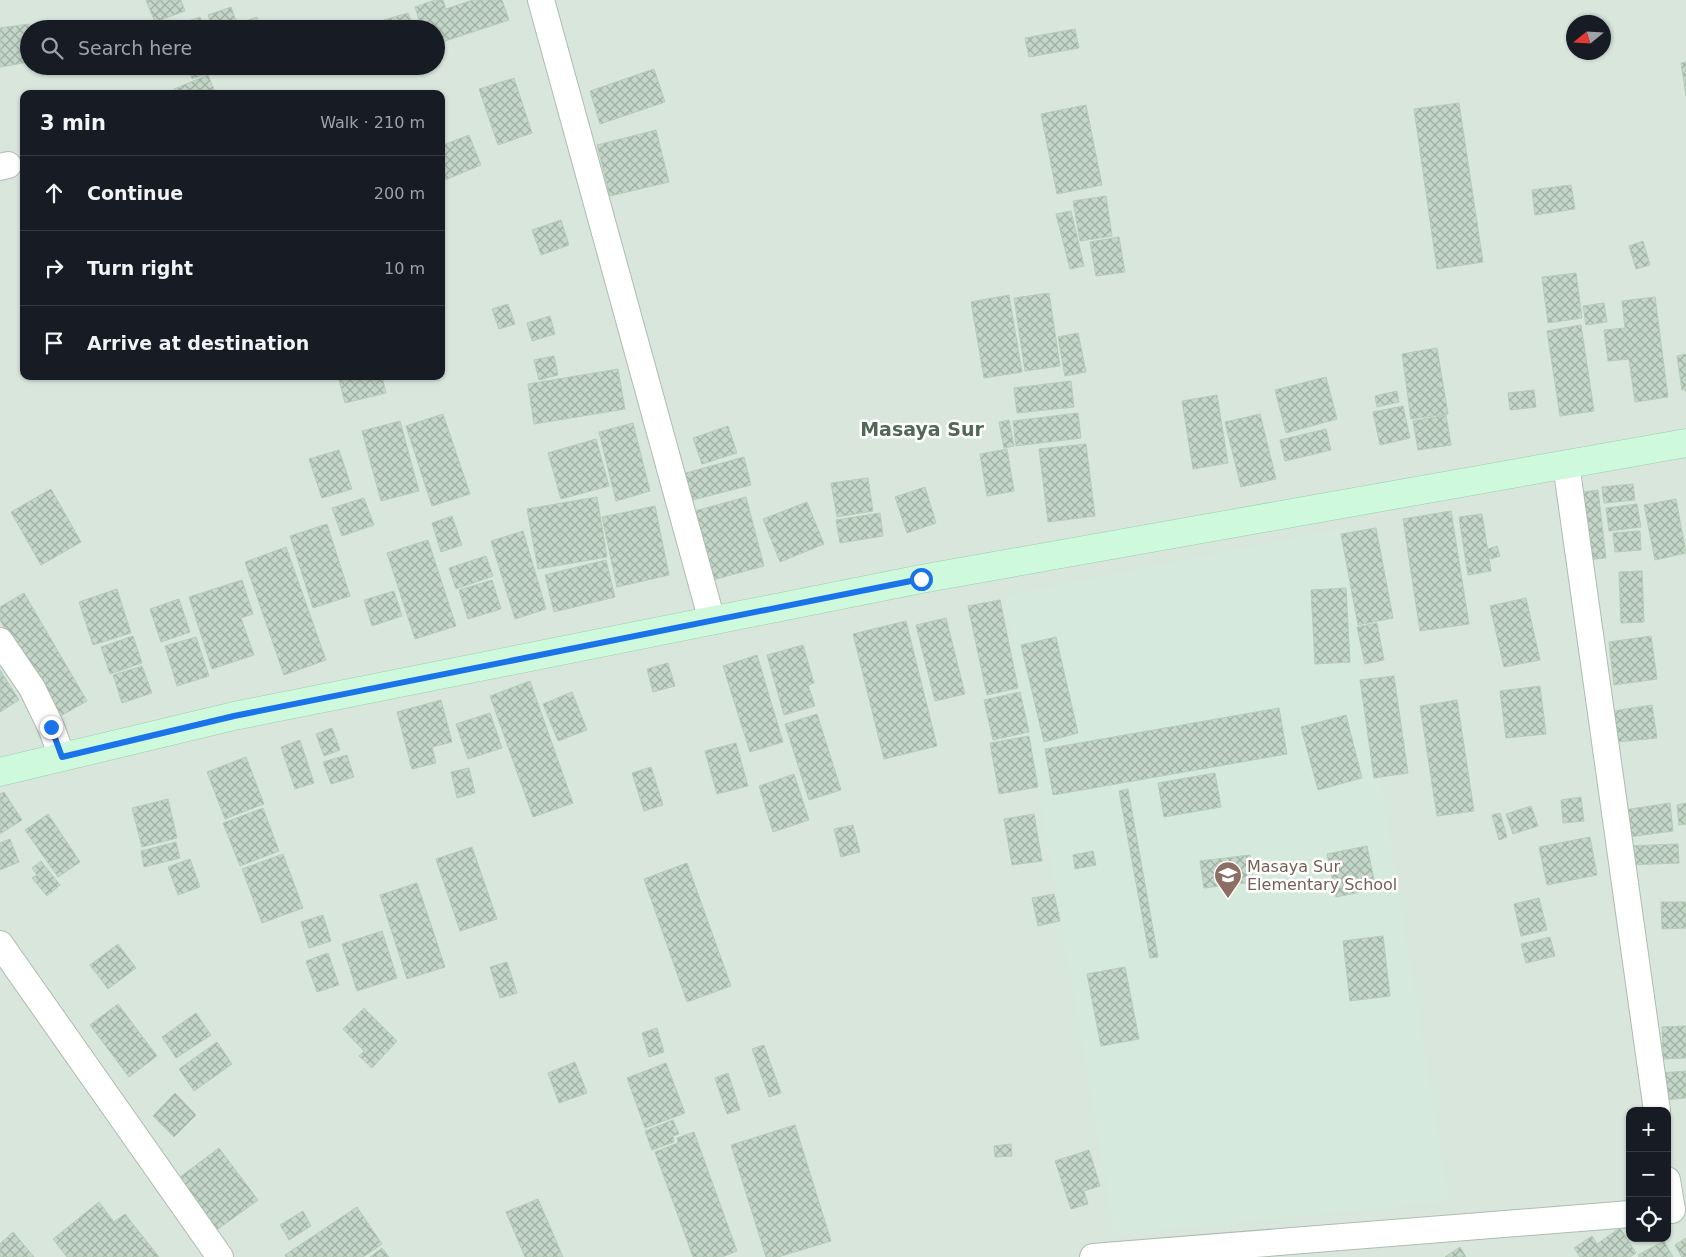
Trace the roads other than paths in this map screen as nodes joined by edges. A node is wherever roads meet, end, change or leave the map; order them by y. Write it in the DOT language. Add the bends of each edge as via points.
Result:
graph roads {
  1 [pos="541,0"];
  2 [pos="1686,443"];
  3 [pos="1566,464"];
  4 [pos="712,621"];
  5 [pos="0,641"];
  6 [pos="62,757"];
  7 [pos="0,772"];
  8 [pos="0,944"];
  9 [pos="1657,1107"];
  10 [pos="1671,1195"];
  11 [pos="1675,1210"];
  12 [pos="1626,1214"];
  13 [pos="220,1257"];
  14 [pos="1093,1257"];
  1 -- 4 [label="street"];
  2 -- 3 [label="main road"];
  3 -- 4 [label="main road" via="921,579"];
  3 -- 9 [label="street"];
  4 -- 6 [label="main road" via="234,716"];
  5 -- 6 [label="street" via="32,688"];
  6 -- 7 [label="main road"];
  8 -- 13 [label="street"];
  10 -- 11 [label="street"];
  12 -- 14 [label="street"];
}
